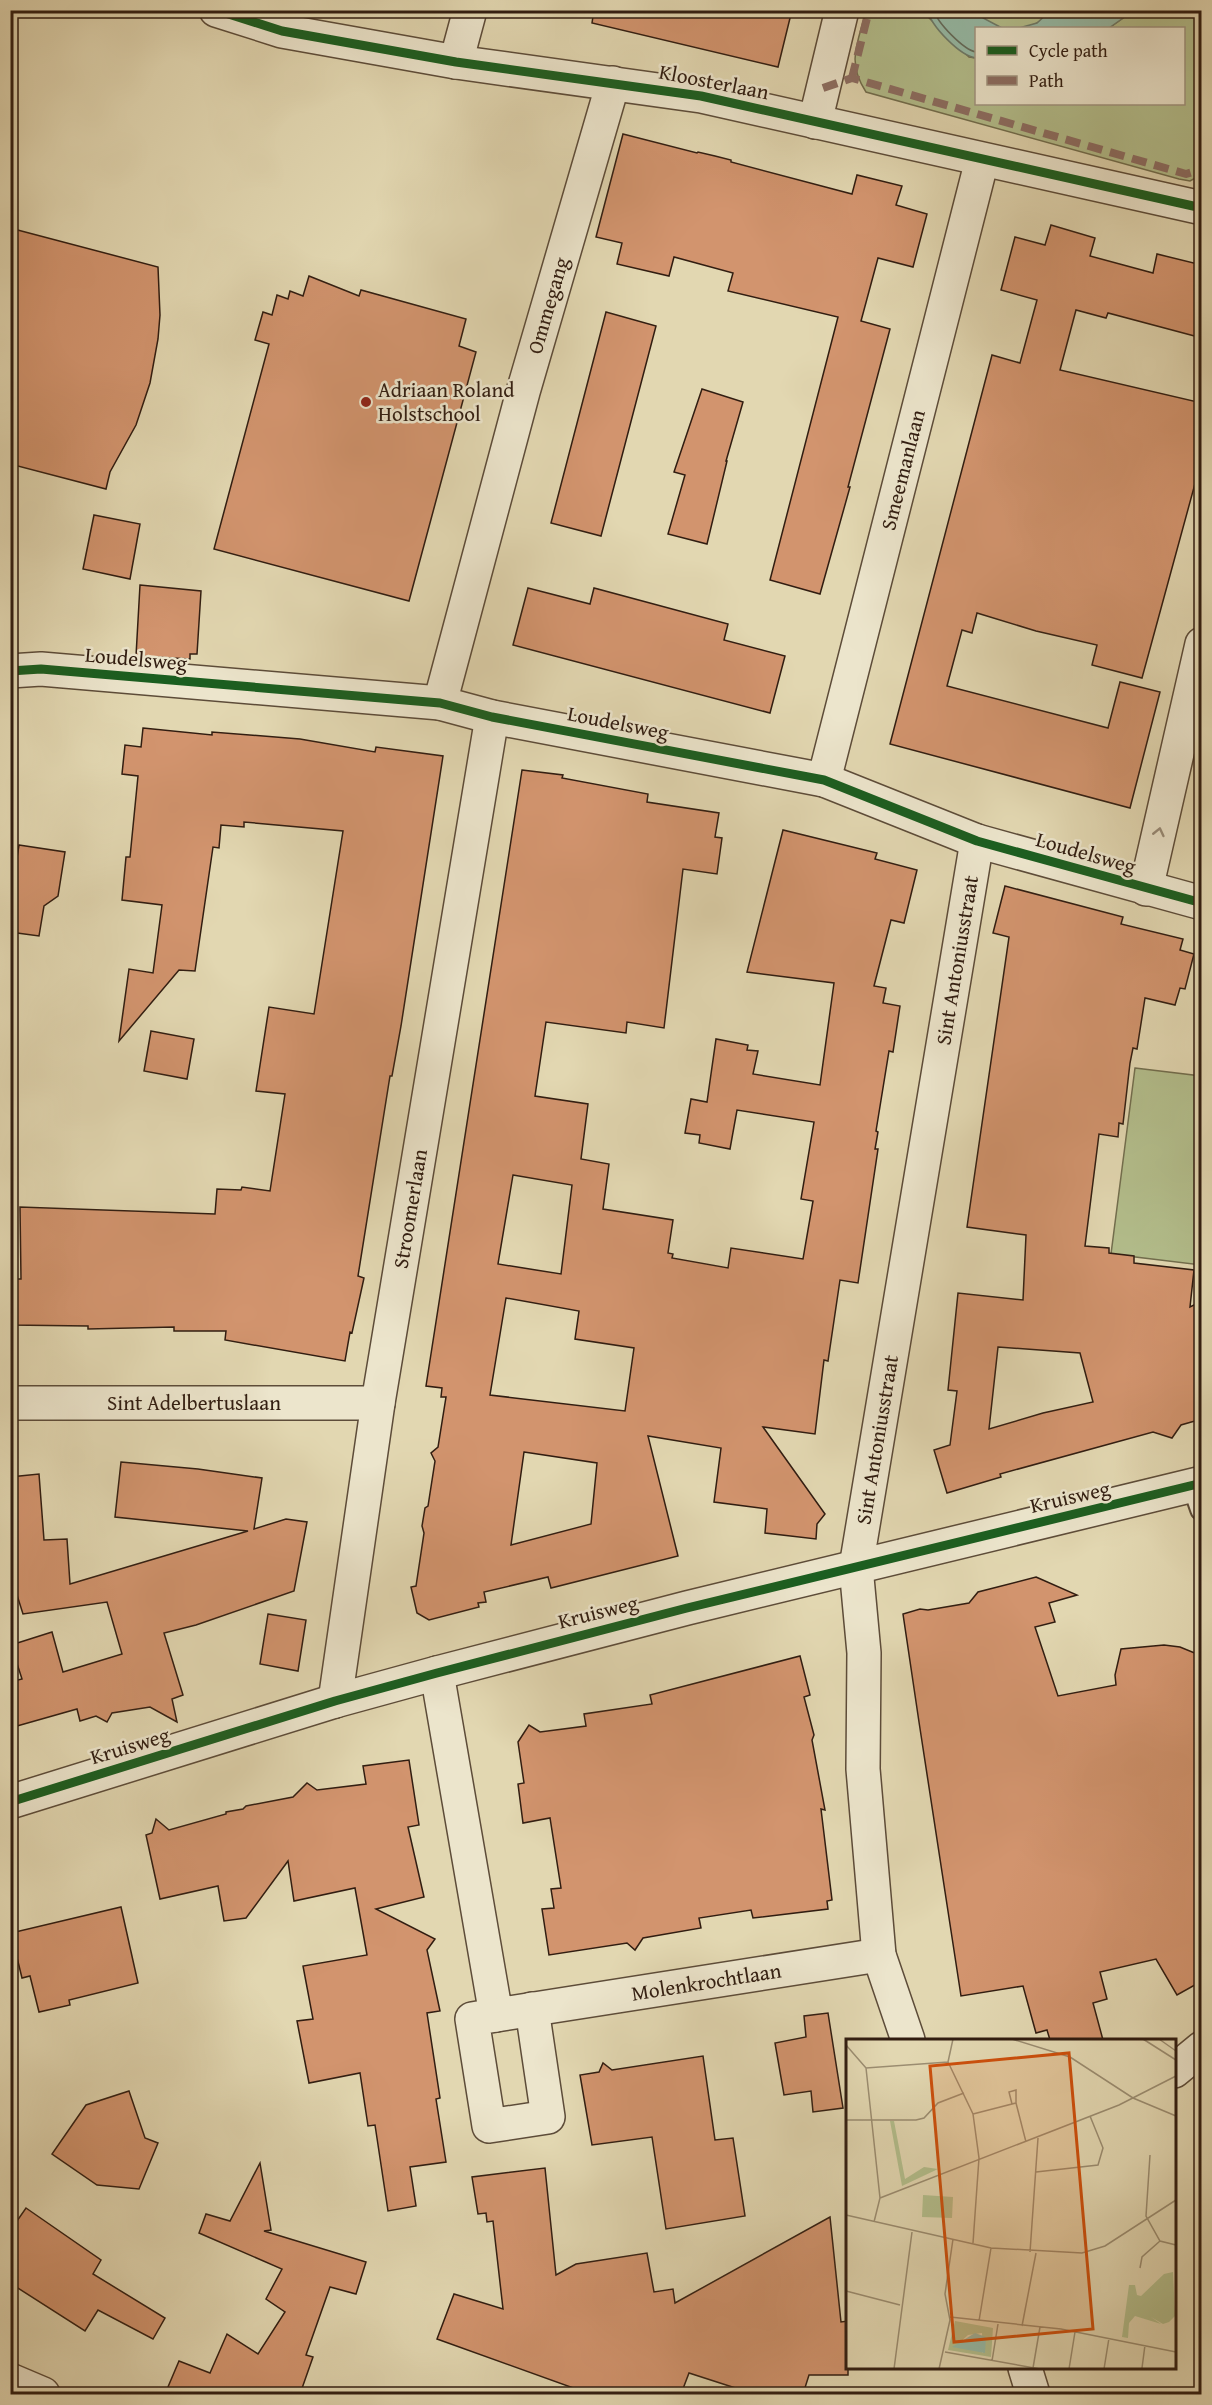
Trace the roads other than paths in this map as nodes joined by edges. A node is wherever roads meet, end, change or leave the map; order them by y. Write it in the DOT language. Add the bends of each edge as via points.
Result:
graph roads {
  1 [pos="216,10"];
  2 [pos="470,10"];
  3 [pos="842,10"];
  4 [pos="456,62"];
  5 [pos="613,83"];
  6 [pos="815,122"];
  7 [pos="982,160"];
  8 [pos="1202,208"];
  9 [pos="1202,644"];
  10 [pos="10,671"];
  11 [pos="440,703"];
  12 [pos="492,717"];
  13 [pos="824,780"];
  14 [pos="977,841"];
  15 [pos="1146,889"];
  16 [pos="1202,903"];
  17 [pos="10,1403"];
  18 [pos="378,1403"];
  19 [pos="1199,1492"];
  20 [pos="856,1567"];
  21 [pos="437,1673"];
  22 [pos="335,1701"];
  23 [pos="10,1802"];
  24 [pos="879,1955"];
  25 [pos="532,2009"];
  26 [pos="496,2015"];
  27 [pos="908,2039"];
  28 [pos="1202,2048"];
  29 [pos="1176,2069"];
  30 [pos="1026,2369"];
  31 [pos="10,2380"];
  32 [pos="43,2394"];
  33 [pos="1033,2394"];
  1 -- 4 [label="street, Kloosterlaan" via="282,31"];
  2 -- 4 [label="street"];
  3 -- 6 [label="street"];
  4 -- 5 [label="street, Kloosterlaan"];
  5 -- 6 [label="street, Kloosterlaan" via="701,96"];
  5 -- 11 [label="street, Ommegang"];
  6 -- 7 [label="street, Kloosterlaan"];
  7 -- 8 [label="street, Kloosterlaan"];
  7 -- 13 [label="street, Smeemanlaan"];
  15 -- 9 [label="street, one-way"];
  10 -- 11 [label="street, Loudelsweg" via="41,669"];
  11 -- 12 [label="street, Loudelsweg"];
  12 -- 13 [label="street, Loudelsweg"];
  12 -- 18 [label="street, Stroomerlaan"];
  13 -- 14 [label="street, Loudelsweg"];
  14 -- 15 [label="street, Loudelsweg"];
  14 -- 20 [label="street, Sint Antoniusstraat"];
  15 -- 16 [label="street, Loudelsweg"];
  17 -- 18 [label="street, Sint Adelbertuslaan"];
  18 -- 22 [label="street, Stroomerlaan"];
  19 -- 20 [label="street, Kruisweg"];
  20 -- 21 [label="street, Kruisweg"];
  20 -- 24 [label="street, Sint Antoniusstraat" via="864,1653 863,1769"];
  21 -- 22 [label="street, Kruisweg"];
  21 -- 26 [label="street"];
  22 -- 23 [label="street, Kruisweg"];
  24 -- 25 [label="street, Molenkrochtlaan"];
  24 -- 27 [label="street, Sint Antoniusstraat"];
  25 -- 26 [label="street, Molenkrochtlaan"];
  25 -- 26 [label="street, Molenkrochtlaan" via="548,2117 489,2126 472,2019"];
  28 -- 29 [label="street"];
  30 -- 33 [label="street"];
  31 -- 32 [label="street"];
}
